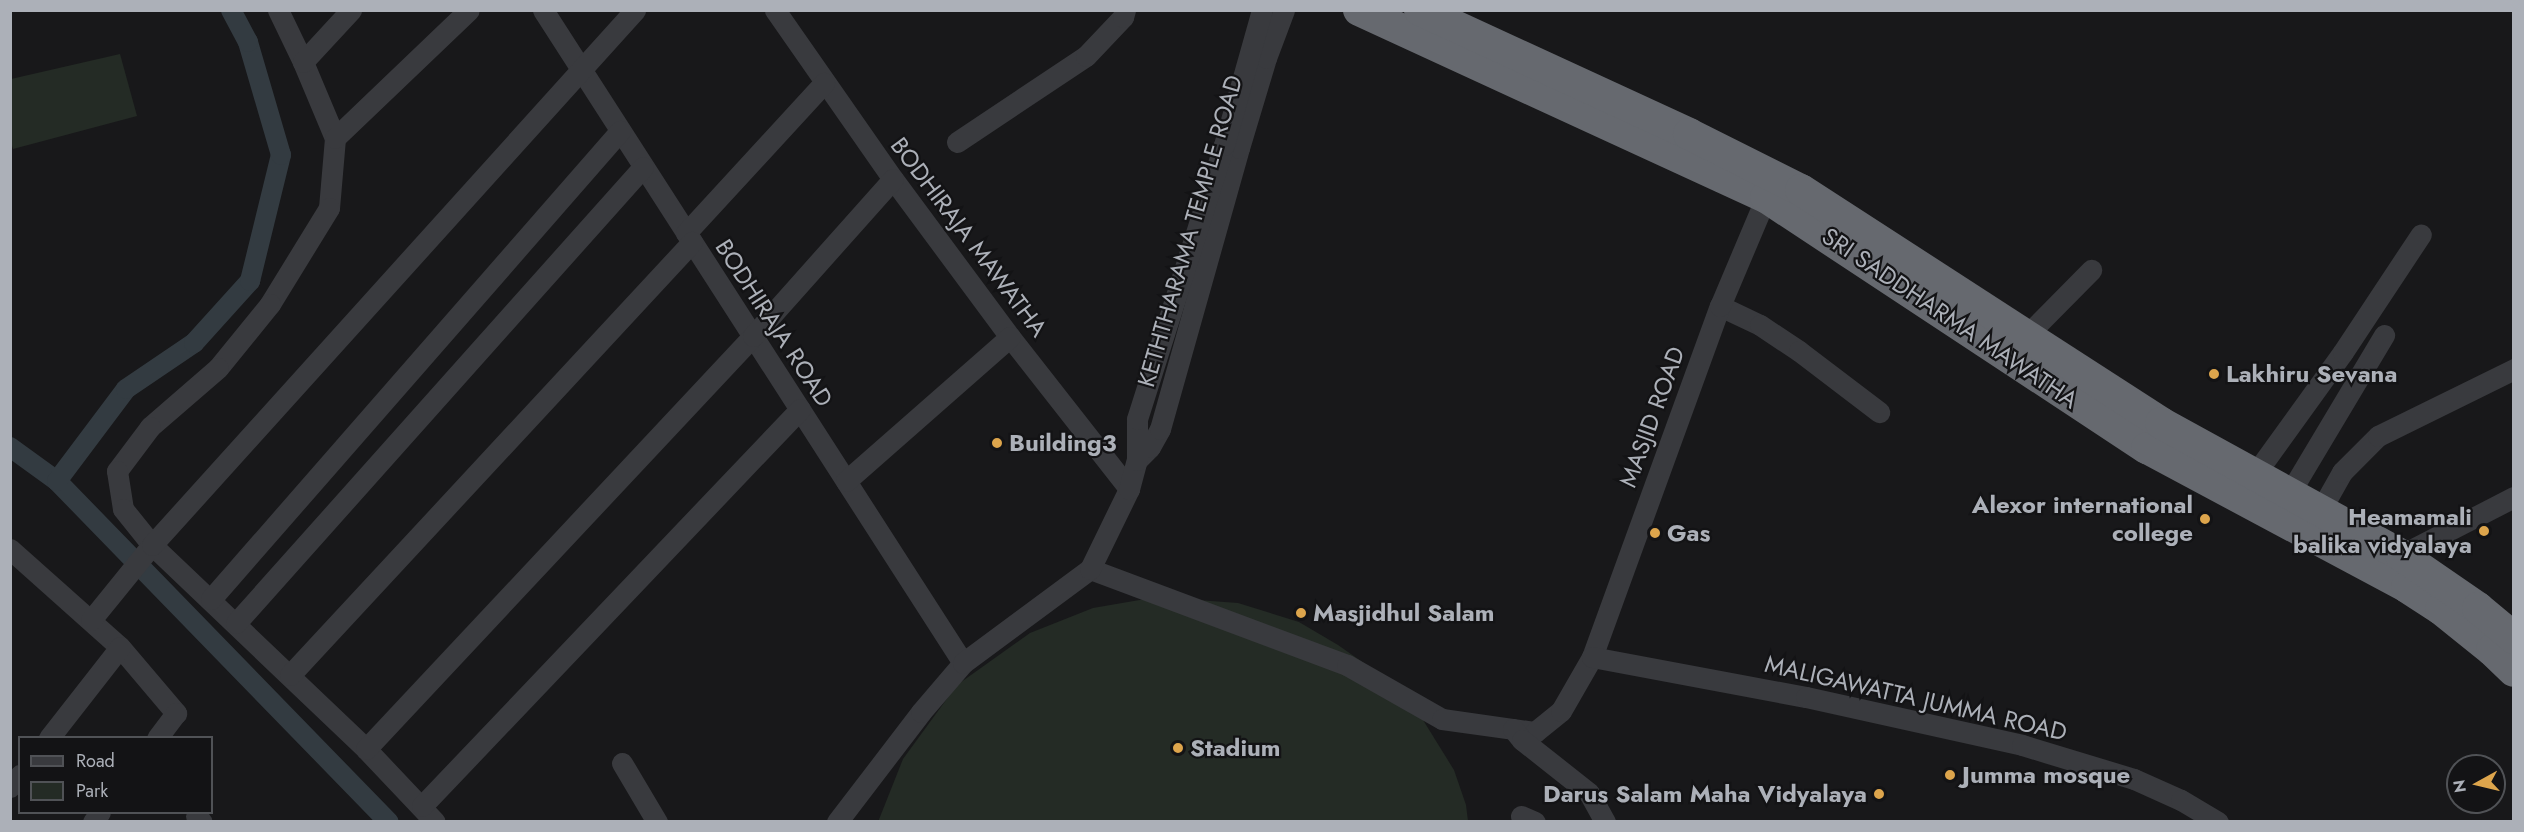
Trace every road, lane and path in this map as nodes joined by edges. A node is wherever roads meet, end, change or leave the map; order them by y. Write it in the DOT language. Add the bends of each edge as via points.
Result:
graph roads {
  1 [pos="278,10"];
  2 [pos="351,10"];
  3 [pos="469,10"];
  4 [pos="543,10"];
  5 [pos="635,10"];
  6 [pos="775,10"];
  7 [pos="1125,10"];
  8 [pos="1262,10"];
  9 [pos="1284,10"];
  10 [pos="1359,10"];
  11 [pos="1420,10"];
  12 [pos="303,62"];
  13 [pos="582,71"];
  14 [pos="824,83"];
  15 [pos="620,131"];
  16 [pos="335,138"];
  17 [pos="957,142"];
  18 [pos="1231,147"];
  19 [pos="643,167"];
  20 [pos="893,179"];
  21 [pos="1766,197"];
  22 [pos="2421,234"];
  23 [pos="689,237"];
  24 [pos="2091,270"];
  25 [pos="1720,306"];
  26 [pos="1168,322"];
  27 [pos="1188,332"];
  28 [pos="2384,335"];
  29 [pos="753,336"];
  30 [pos="2026,336"];
  31 [pos="1010,337"];
  32 [pos="2514,369"];
  33 [pos="800,409"];
  34 [pos="1879,412"];
  35 [pos="1137,460"];
  36 [pos="2255,474"];
  37 [pos="846,481"];
  38 [pos="1130,489"];
  39 [pos="2514,497"];
  40 [pos="2282,505"];
  41 [pos="2314,522"];
  42 [pos="152,544"];
  43 [pos="10,549"];
  44 [pos="2401,555"];
  45 [pos="1090,569"];
  46 [pos="211,599"];
  47 [pos="91,621"];
  48 [pos="236,623"];
  49 [pos="2514,638"];
  50 [pos="120,647"];
  51 [pos="1592,657"];
  52 [pos="963,663"];
  53 [pos="2514,671"];
  54 [pos="290,675"];
  55 [pos="1513,729"];
  56 [pos="51,736"];
  57 [pos="159,736"];
  58 [pos="366,749"];
  59 [pos="622,763"];
  60 [pos="429,814"];
  61 [pos="657,822"];
  62 [pos="837,822"];
  63 [pos="1605,822"];
  64 [pos="2218,822"];
  1 -- 12 [label="street"];
  2 -- 12 [label="street"];
  3 -- 16 [label="street"];
  4 -- 13 [label="street, BODHIRAJA ROAD"];
  5 -- 13 [label="street"];
  6 -- 14 [label="street, BODHIRAJA MAWATHA"];
  7 -- 17 [label="street" via="1123,17 1086,56"];
  8 -- 18 [label="street, KETHTHARAMA TEMPLE ROAD"];
  9 -- 18 [label="street, KETHTHARAMA TEMPLE ROAD"];
  10 -- 21 [label="highway, SRI SADDHARMA MAWATHA"];
  11 -- 30 [label="highway, SRI SADDHARMA MAWATHA" via="1776,176"];
  12 -- 16 [label="street"];
  13 -- 15 [label="street, BODHIRAJA ROAD"];
  13 -- 42 [label="street"];
  14 -- 20 [label="street, BODHIRAJA MAWATHA"];
  14 -- 23 [label="street"];
  15 -- 19 [label="street, BODHIRAJA ROAD"];
  15 -- 46 [label="street"];
  16 -- 42 [label="street" via="329,208 270,304 218,368 150,427 117,471 123,509"];
  18 -- 26 [label="street, KETHTHARAMA TEMPLE ROAD"];
  18 -- 27 [label="street, KETHTHARAMA TEMPLE ROAD"];
  19 -- 23 [label="street, BODHIRAJA ROAD"];
  19 -- 48 [label="street"];
  20 -- 29 [label="street"];
  20 -- 31 [label="street, BODHIRAJA MAWATHA"];
  21 -- 25 [label="street, MASJID ROAD"];
  21 -- 40 [label="highway, SRI SADDHARMA MAWATHA" via="2147,448"];
  22 -- 36 [label="street"];
  23 -- 29 [label="street, BODHIRAJA ROAD"];
  23 -- 54 [label="street"];
  24 -- 30 [label="street"];
  25 -- 34 [label="street" via="1760,325"];
  25 -- 51 [label="street, MASJID ROAD"];
  26 -- 27 [label="street"];
  26 -- 35 [label="street, KETHTHARAMA TEMPLE ROAD" via="1137,420"];
  27 -- 35 [label="street, KETHTHARAMA TEMPLE ROAD" via="1160,429"];
  28 -- 40 [label="street"];
  29 -- 33 [label="street, BODHIRAJA ROAD"];
  29 -- 58 [label="street"];
  30 -- 36 [label="highway, SRI SADDHARMA MAWATHA" via="2162,423"];
  31 -- 37 [label="street"];
  31 -- 38 [label="street, BODHIRAJA MAWATHA"];
  32 -- 41 [label="street" via="2378,436 2342,472"];
  33 -- 37 [label="street, BODHIRAJA ROAD"];
  33 -- 60 [label="street"];
  35 -- 38 [label="street, KETHTHARAMA TEMPLE ROAD"];
  36 -- 40 [label="highway, SRI SADDHARMA MAWATHA"];
  37 -- 52 [label="street, BODHIRAJA ROAD"];
  38 -- 45 [label="street, KETHTHARAMA TEMPLE ROAD"];
  39 -- 44 [label="street"];
  40 -- 41 [label="highway, SRI SADDHARMA MAWATHA"];
  41 -- 44 [label="highway, SRI SADDHARMA MAWATHA"];
  41 -- 53 [label="highway, SRI SADDHARMA MAWATHA" via="2369,565 2441,609"];
  42 -- 46 [label="street"];
  42 -- 47 [label="street"];
  43 -- 47 [label="street"];
  44 -- 49 [label="highway, SRI SADDHARMA MAWATHA"];
  45 -- 52 [label="street, KETHTHARAMA TEMPLE ROAD"];
  45 -- 55 [label="street, MASJID ROAD" via="1347,665 1442,719"];
  46 -- 48 [label="street"];
  47 -- 50 [label="street"];
  48 -- 54 [label="street"];
  50 -- 56 [label="street"];
  50 -- 57 [label="street" via="176,713"];
  51 -- 55 [label="street, MASJID ROAD" via="1561,711 1535,732"];
  51 -- 64 [label="street, MALIGAWATTA JUMMA ROAD" via="1806,697 2022,745 2134,779"];
  52 -- 62 [label="street, KETHTHARAMA TEMPLE ROAD"];
  54 -- 58 [label="street"];
  55 -- 63 [label="street" via="1589,793"];
  58 -- 60 [label="street"];
  59 -- 61 [label="street"];
}
